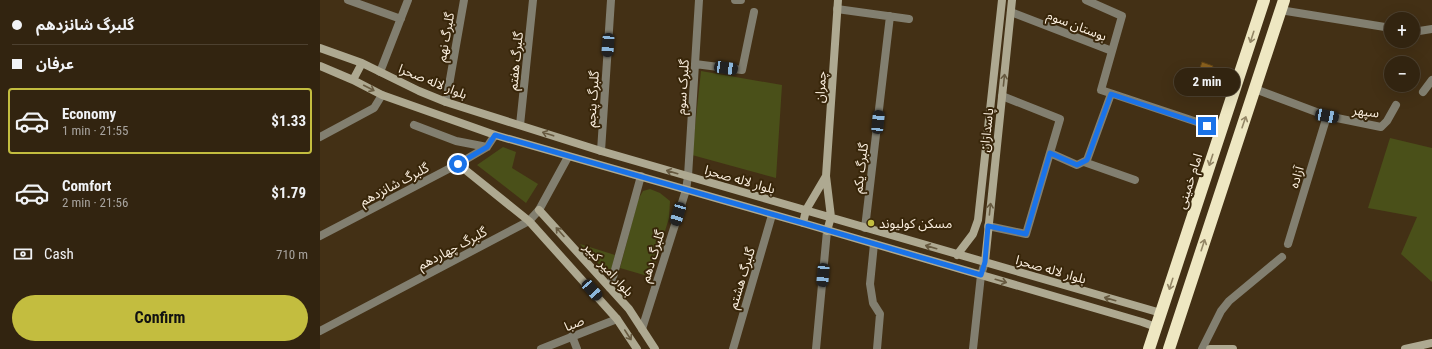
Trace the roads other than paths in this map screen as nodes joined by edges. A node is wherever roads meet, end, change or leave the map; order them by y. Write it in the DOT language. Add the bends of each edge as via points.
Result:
graph roads {
  1 [pos="348,0"];
  2 [pos="408,0"];
  3 [pos="464,0"];
  4 [pos="534,0"];
  5 [pos="611,0"];
  6 [pos="699,0"];
  7 [pos="838,0"];
  8 [pos="1002,0"];
  9 [pos="1012,0"];
  10 [pos="1086,0"];
  11 [pos="1264,0"];
  12 [pos="1282,5"];
  13 [pos="837,9"];
  14 [pos="754,12"];
  15 [pos="1011,12"];
  16 [pos="890,16"];
  17 [pos="401,18"];
  18 [pos="909,19"];
  19 [pos="1384,27"];
  20 [pos="1432,29"];
  21 [pos="1420,31"];
  22 [pos="320,48"];
  23 [pos="1112,51"];
  24 [pos="362,64"];
  25 [pos="695,64"];
  26 [pos="320,66"];
  27 [pos="380,72"];
  28 [pos="353,80"];
  29 [pos="1432,80"];
  30 [pos="1255,89"];
  31 [pos="1424,92"];
  32 [pos="1111,94"];
  33 [pos="382,95"];
  34 [pos="991,95"];
  35 [pos="1002,96"];
  36 [pos="446,102"];
  37 [pos="1396,105"];
  38 [pos="1327,116"];
  39 [pos="414,125"];
  40 [pos="520,125"];
  41 [pos="1221,130"];
  42 [pos="495,135"];
  43 [pos="320,137"];
  44 [pos="487,147"];
  45 [pos="601,151"];
  46 [pos="1050,153"];
  47 [pos="568,157"];
  48 [pos="1084,162"];
  49 [pos="458,164"];
  50 [pos="641,176"];
  51 [pos="688,176"];
  52 [pos="826,176"];
  53 [pos="1134,180"];
  54 [pos="1204,181"];
  55 [pos="1222,187"];
  56 [pos="686,190"];
  57 [pos="540,210"];
  58 [pos="806,210"];
  59 [pos="772,215"];
  60 [pos="831,217"];
  61 [pos="529,221"];
  62 [pos="803,223"];
  63 [pos="988,226"];
  64 [pos="865,228"];
  65 [pos="827,230"];
  66 [pos="320,236"];
  67 [pos="874,244"];
  68 [pos="1288,244"];
  69 [pos="957,255"];
  70 [pos="1282,257"];
  71 [pos="985,262"];
  72 [pos="981,275"];
  73 [pos="610,288"];
  74 [pos="1136,306"];
  75 [pos="1161,313"];
  76 [pos="617,319"];
  77 [pos="1132,319"];
  78 [pos="1156,327"];
  79 [pos="642,329"];
  80 [pos="320,331"];
  81 [pos="572,336"];
  82 [pos="1432,343"];
  83 [pos="541,349"];
  84 [pos="577,349"];
  85 [pos="637,349"];
  86 [pos="655,349"];
  87 [pos="732,349"];
  88 [pos="816,349"];
  89 [pos="877,349"];
  90 [pos="972,349"];
  91 [pos="1149,349"];
  92 [pos="1169,349"];
  93 [pos="1202,349"];
  94 [pos="1210,349"];
  95 [pos="1233,349"];
  96 [pos="1406,349"];
  1 -- 17 [label="street"];
  2 -- 17 [label="street"];
  3 -- 36 [label="street, گلبرگ نهم"];
  4 -- 40 [label="street, گلبرگ هفتم"];
  5 -- 45 [label="street, گلبرگ پنجم"];
  6 -- 25 [label="street, گلبرک سوم"];
  7 -- 13 [label="main road, چمران"];
  8 -- 34 [label="main road, پاسداران"];
  9 -- 15 [label="main road, پاسداران"];
  10 -- 23 [label="street" via="1122,16"];
  11 -- 41 [label="highway, امام خمینی, one-way"];
  12 -- 19 [label="street"];
  12 -- 30 [label="highway"];
  13 -- 16 [label="street"];
  13 -- 52 [label="main road, چمران"];
  14 -- 25 [label="street" via="742,70"];
  15 -- 23 [label="street, بوستان سوم"];
  35 -- 15 [label="main road, پاسداران, one-way"];
  16 -- 18 [label="street"];
  16 -- 64 [label="street, گلبرگ یکم"];
  17 -- 27 [label="street"];
  20 -- 21 [label="street"];
  22 -- 24 [label="main road, بلوار لاله صحرا"];
  23 -- 32 [label="street" via="1101,90"];
  24 -- 27 [label="main road, بلوار لاله صحرا"];
  24 -- 28 [label="main road"];
  25 -- 51 [label="street, گلبرک سوم"];
  26 -- 28 [label="main road, بلوار لاله صحرا"];
  27 -- 36 [label="main road, بلوار لاله صحرا"];
  28 -- 33 [label="main road, بلوار لاله صحرا, one-way"];
  29 -- 31 [label="street"];
  30 -- 38 [label="street, سپهر"];
  55 -- 30 [label="highway, one-way"];
  32 -- 41 [label="street"];
  32 -- 48 [label="street" via="1095,141"];
  33 -- 42 [label="main road, بلوار لاله صحرا"];
  33 -- 43 [label="street" via="374,108"];
  34 -- 35 [label="main road"];
  34 -- 69 [label="main road, پاسداران" via="978,220 973,234"];
  35 -- 46 [label="street" via="1060,119"];
  63 -- 35 [label="main road, پاسداران, one-way"];
  36 -- 40 [label="main road, بلوار لاله صحرا"];
  37 -- 38 [label="street, سپهر" via="1381,127"];
  38 -- 68 [label="street, آزاده"];
  39 -- 44 [label="street" via="456,141"];
  45 -- 40 [label="main road, بلوار لاله صحرا, one-way"];
  41 -- 54 [label="highway, امام خمینی, one-way"];
  42 -- 44 [label="street, گلبرگ شانزدهم"];
  42 -- 47 [label="main road, بلوار لاله صحرا"];
  44 -- 49 [label="street, گلبرگ شانزدهم"];
  51 -- 45 [label="main road, بلوار لاله صحرا, one-way"];
  46 -- 48 [label="street" via="1077,165"];
  46 -- 63 [label="street" via="1026,234"];
  47 -- 50 [label="main road, بلوار لاله صحرا"];
  47 -- 57 [label="street, گلبرگ چهاردهم"];
  48 -- 53 [label="street"];
  49 -- 61 [label="main road"];
  49 -- 66 [label="street, گلبرگ شانزدهم"];
  50 -- 56 [label="main road, بلوار لاله صحرا"];
  50 -- 73 [label="street"];
  51 -- 56 [label="street, گلبرک سوم"];
  51 -- 58 [label="main road, بلوار لاله صحرا"];
  52 -- 58 [label="main road, چمران"];
  52 -- 60 [label="main road, چمران"];
  54 -- 55 [label="highway"];
  54 -- 75 [label="highway, امام خمینی, one-way"];
  92 -- 55 [label="highway, one-way"];
  56 -- 59 [label="main road, بلوار لاله صحرا"];
  56 -- 79 [label="street, گلبرگ دهم"];
  57 -- 61 [label="street, گلبرگ چهاردهم"];
  73 -- 57 [label="main road, بلوار امیر کبیر, one-way"];
  58 -- 60 [label="main road, بلوار لاله صحرا"];
  58 -- 62 [label="main road, چمران"];
  59 -- 62 [label="main road, بلوار لاله صحرا"];
  59 -- 87 [label="street, گلبرگ هشتم"];
  60 -- 64 [label="main road, بلوار لاله صحرا"];
  60 -- 65 [label="main road, چمران"];
  61 -- 76 [label="main road"];
  61 -- 80 [label="street, گلبرگ چهاردهم"];
  62 -- 65 [label="main road, بلوار لاله صحرا"];
  63 -- 71 [label="main road, پاسداران"];
  69 -- 64 [label="main road, بلوار لاله صحرا, one-way"];
  65 -- 67 [label="main road, بلوار لاله صحرا"];
  65 -- 88 [label="street"];
  67 -- 72 [label="main road, بلوار لاله صحرا"];
  67 -- 89 [label="street" via="870,284 873,303 880,314"];
  69 -- 71 [label="main road, بلوار لاله صحرا"];
  70 -- 93 [label="street" via="1229,301 1221,311"];
  71 -- 72 [label="street"];
  74 -- 71 [label="main road, بلوار لاله صحرا, one-way"];
  72 -- 77 [label="main road, بلوار لاله صحرا, one-way"];
  72 -- 90 [label="street"];
  73 -- 79 [label="main road, بلوار امیر کبیر" via="629,309"];
  74 -- 75 [label="main road, بلوار لاله صحرا"];
  74 -- 77 [label="main road"];
  75 -- 78 [label="highway, امام خمینی"];
  76 -- 81 [label="street, صبا"];
  76 -- 85 [label="main road, one-way"];
  77 -- 78 [label="main road, بلوار لاله صحرا"];
  78 -- 91 [label="highway, امام خمینی"];
  79 -- 86 [label="main road, بلوار امیر کبیر"];
  81 -- 83 [label="street, صبا"];
  81 -- 84 [label="street"];
  82 -- 96 [label="main road"];
  94 -- 95 [label="main road"];
}
